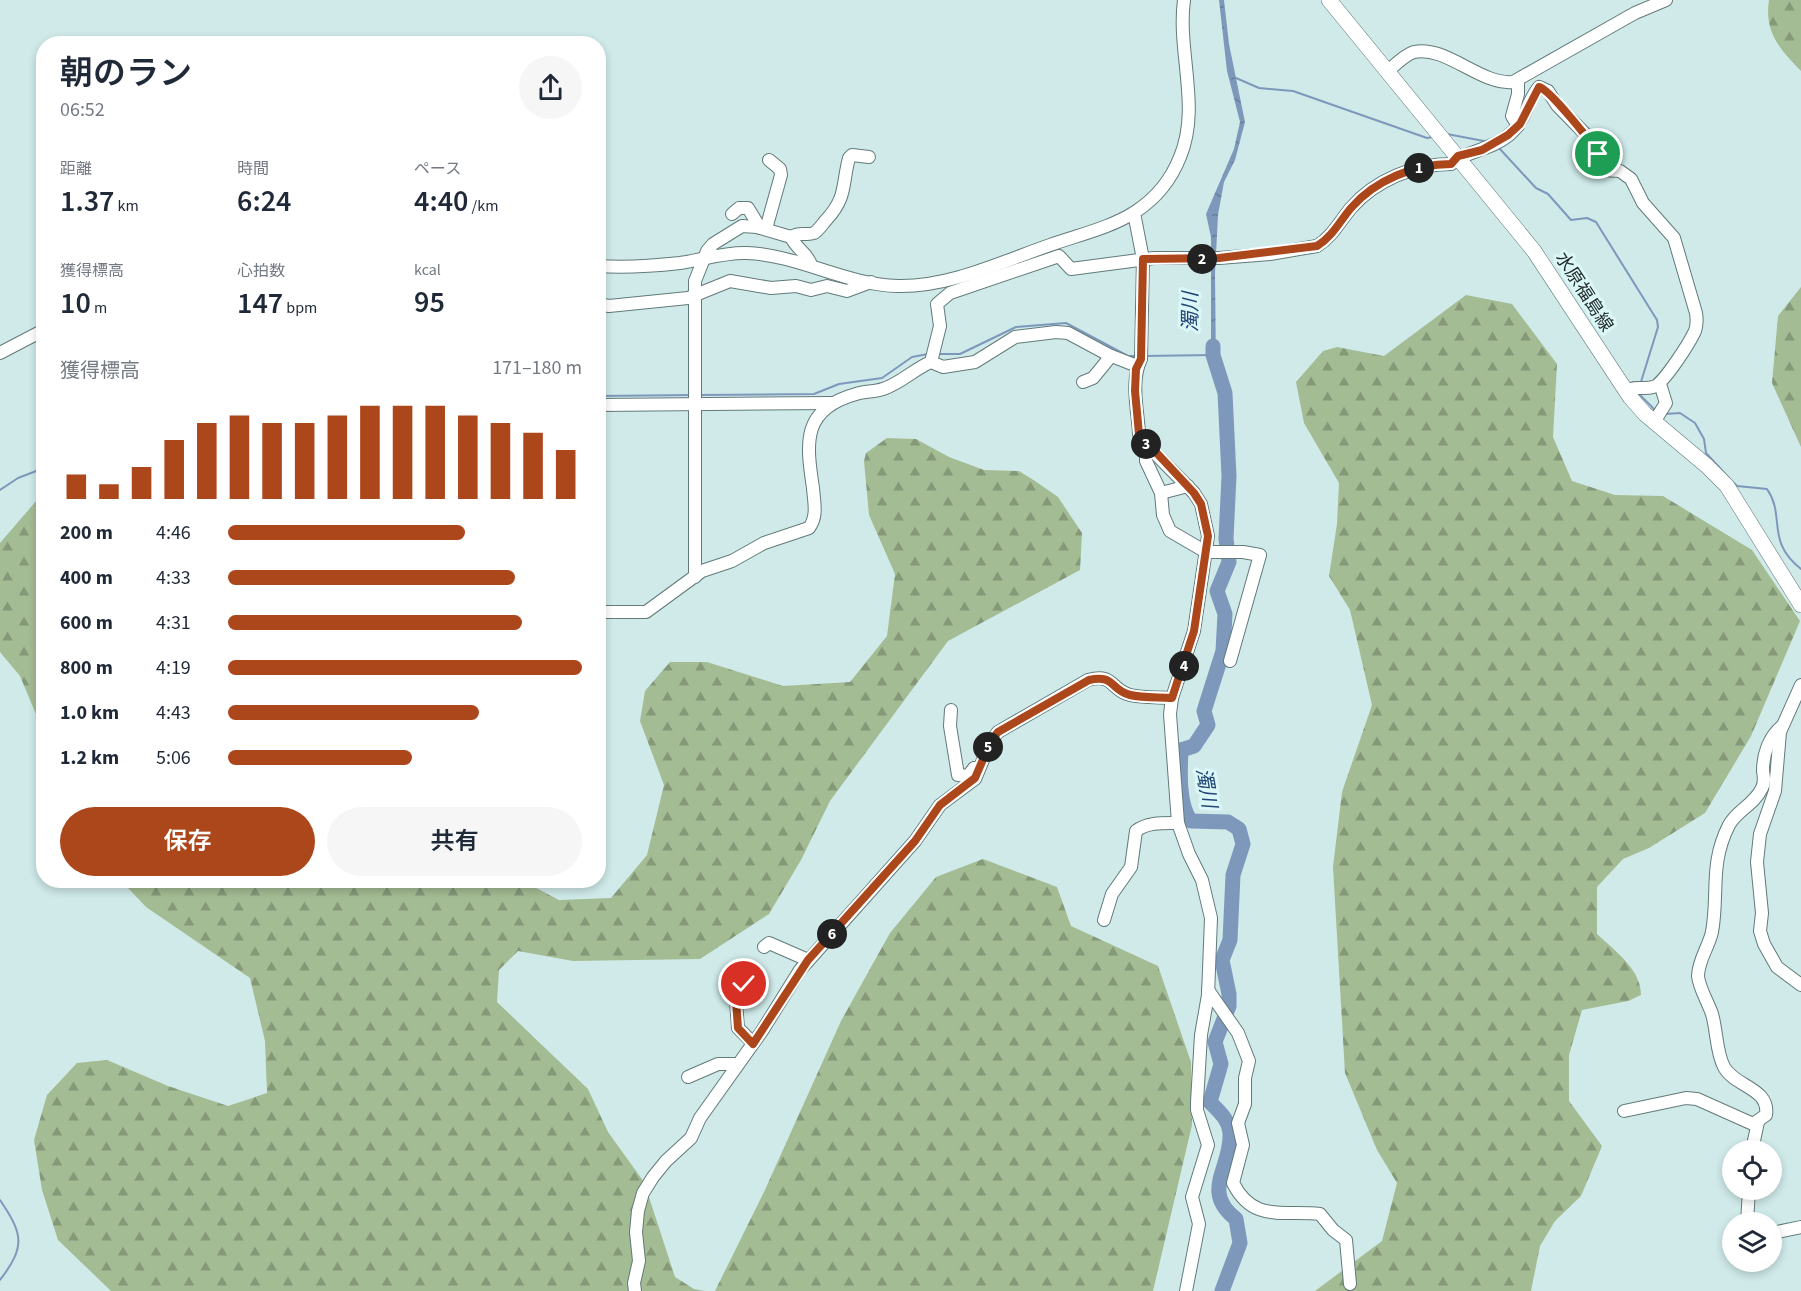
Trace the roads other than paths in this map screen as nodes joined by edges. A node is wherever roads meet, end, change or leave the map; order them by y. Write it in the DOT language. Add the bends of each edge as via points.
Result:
graph roads {
  1 [pos="1184,0"];
  2 [pos="1329,0"];
  3 [pos="1666,0"];
  4 [pos="1387,72"];
  5 [pos="1518,80"];
  6 [pos="1518,126"];
  7 [pos="1458,156"];
  8 [pos="869,157"];
  9 [pos="769,160"];
  10 [pos="1134,213"];
  11 [pos="732,214"];
  12 [pos="763,228"];
  13 [pos="791,237"];
  14 [pos="705,257"];
  15 [pos="1143,259"];
  16 [pos="811,265"];
  17 [pos="606,266"];
  18 [pos="871,282"];
  19 [pos="922,285"];
  20 [pos="695,296"];
  21 [pos="939,302"];
  22 [pos="606,305"];
  23 [pos="36,334"];
  24 [pos="0,353"];
  25 [pos="932,356"];
  26 [pos="1111,356"];
  27 [pos="1140,359"];
  28 [pos="1083,382"];
  29 [pos="1660,384"];
  30 [pos="1626,391"];
  31 [pos="696,397"];
  32 [pos="832,403"];
  33 [pos="606,404"];
  34 [pos="1654,422"];
  35 [pos="1146,444"];
  36 [pos="1188,486"];
  37 [pos="1161,494"];
  38 [pos="1206,552"];
  39 [pos="695,577"];
  40 [pos="1801,605"];
  41 [pos="606,612"];
  42 [pos="1230,661"];
  43 [pos="1801,685"];
  44 [pos="1172,698"];
  45 [pos="951,710"];
  46 [pos="1782,726"];
  47 [pos="987,750"];
  48 [pos="1178,823"];
  49 [pos="1104,920"];
  50 [pos="764,947"];
  51 [pos="808,960"];
  52 [pos="744,984"];
  53 [pos="1801,985"];
  54 [pos="1208,990"];
  55 [pos="753,1044"];
  56 [pos="737,1064"];
  57 [pos="688,1077"];
  58 [pos="1624,1112"];
  59 [pos="1758,1122"];
  60 [pos="1754,1140"];
  61 [pos="1801,1227"];
  62 [pos="1782,1231"];
  63 [pos="1350,1284"];
  64 [pos="635,1291"];
  65 [pos="1186,1291"];
  1 -- 10 [label="street" via="1181,30 1189,112 1187,134 1169,179"];
  2 -- 4 [label="main road, 水原福島線"];
  3 -- 5 [label="street" via="1635,13"];
  4 -- 5 [label="street" via="1404,57 1423,52 1496,81"];
  4 -- 7 [label="main road, 水原福島線"];
  5 -- 6 [label="street" via="1512,116"];
  6 -- 7 [label="street" via="1482,150"];
  6 -- 29 [label="street" via="1537,89 1545,88 1591,140 1603,170 1620,171 1631,179 1642,203 1674,238 1697,324"];
  7 -- 15 [label="street" via="1451,164 1420,168 1383,182 1352,206 1317,246 1219,258"];
  7 -- 30 [label="main road, 水原福島線" via="1534,251"];
  8 -- 13 [label="street" via="849,158 842,199 818,230"];
  9 -- 12 [label="street" via="781,175"];
  10 -- 15 [label="street"];
  10 -- 19 [label="street" via="962,276"];
  11 -- 12 [label="street" via="739,208 748,208"];
  12 -- 13 [label="street"];
  12 -- 14 [label="street" via="742,226 713,244"];
  13 -- 16 [label="street"];
  14 -- 16 [label="street" via="747,253"];
  14 -- 17 [label="street" via="651,266"];
  14 -- 20 [label="street" via="694,280"];
  15 -- 21 [label="street" via="1071,269 1063,258 1052,258 950,293"];
  15 -- 27 [label="street"];
  16 -- 18 [label="street"];
  18 -- 19 [label="street"];
  18 -- 20 [label="street" via="847,291 827,286 811,290 796,286 771,288 730,281"];
  19 -- 21 [label="street"];
  20 -- 22 [label="street"];
  20 -- 31 [label="street"];
  21 -- 25 [label="street" via="936,308 940,326"];
  23 -- 24 [label="street"];
  25 -- 26 [label="street" via="943,367 975,362 1015,338 1056,332 1068,333"];
  25 -- 32 [label="street" via="886,388"];
  26 -- 27 [label="street"];
  26 -- 28 [label="street" via="1093,378"];
  27 -- 35 [label="street" via="1135,391 1139,434"];
  29 -- 30 [label="street"];
  29 -- 34 [label="street" via="1665,403"];
  30 -- 34 [label="main road, 水原福島線"];
  31 -- 32 [label="street"];
  31 -- 33 [label="street"];
  31 -- 39 [label="street"];
  32 -- 39 [label="street" via="807,439 815,506 809,528 764,543"];
  34 -- 40 [label="main road, 水原福島線" via="1727,486"];
  35 -- 36 [label="street"];
  35 -- 37 [label="street" via="1146,461"];
  36 -- 37 [label="street"];
  36 -- 38 [label="street" via="1206,518"];
  37 -- 38 [label="street" via="1163,515 1170,531"];
  38 -- 42 [label="street" via="1260,555"];
  38 -- 44 [label="street" via="1194,631"];
  39 -- 41 [label="street" via="646,612"];
  43 -- 46 [label="street"];
  44 -- 47 [label="street" via="1129,695 1107,679 1089,680 998,732"];
  44 -- 48 [label="street"];
  45 -- 47 [label="street" via="958,775 968,776"];
  46 -- 53 [label="street" via="1775,791 1760,834 1757,862 1761,931 1778,967"];
  46 -- 59 [label="street" via="1768,745 1763,786 1751,805 1730,823 1725,835 1714,874 1712,932 1698,972 1724,1067 1763,1097 1767,1106 1766,1115"];
  47 -- 51 [label="street" via="975,778 940,805 915,841"];
  48 -- 49 [label="street" via="1153,824 1136,831 1131,867 1112,894"];
  48 -- 54 [label="street" via="1202,880 1211,918"];
  50 -- 51 [label="street" via="769,943"];
  51 -- 55 [label="street"];
  52 -- 55 [label="street" via="735,988 738,1028"];
  54 -- 63 [label="street" via="1238,1033 1250,1061 1245,1078 1247,1094 1238,1123 1243,1145 1233,1183 1238,1194 1269,1214 1320,1214 1346,1240"];
  54 -- 65 [label="street" via="1197,1102 1208,1145 1192,1197 1199,1224"];
  55 -- 56 [label="street"];
  56 -- 57 [label="street" via="718,1064"];
  56 -- 64 [label="street" via="691,1138 666,1161 643,1193 636,1232 639,1261"];
  58 -- 59 [label="street" via="1686,1098 1697,1099 1744,1122"];
  59 -- 60 [label="street"];
  61 -- 62 [label="street"];
}
